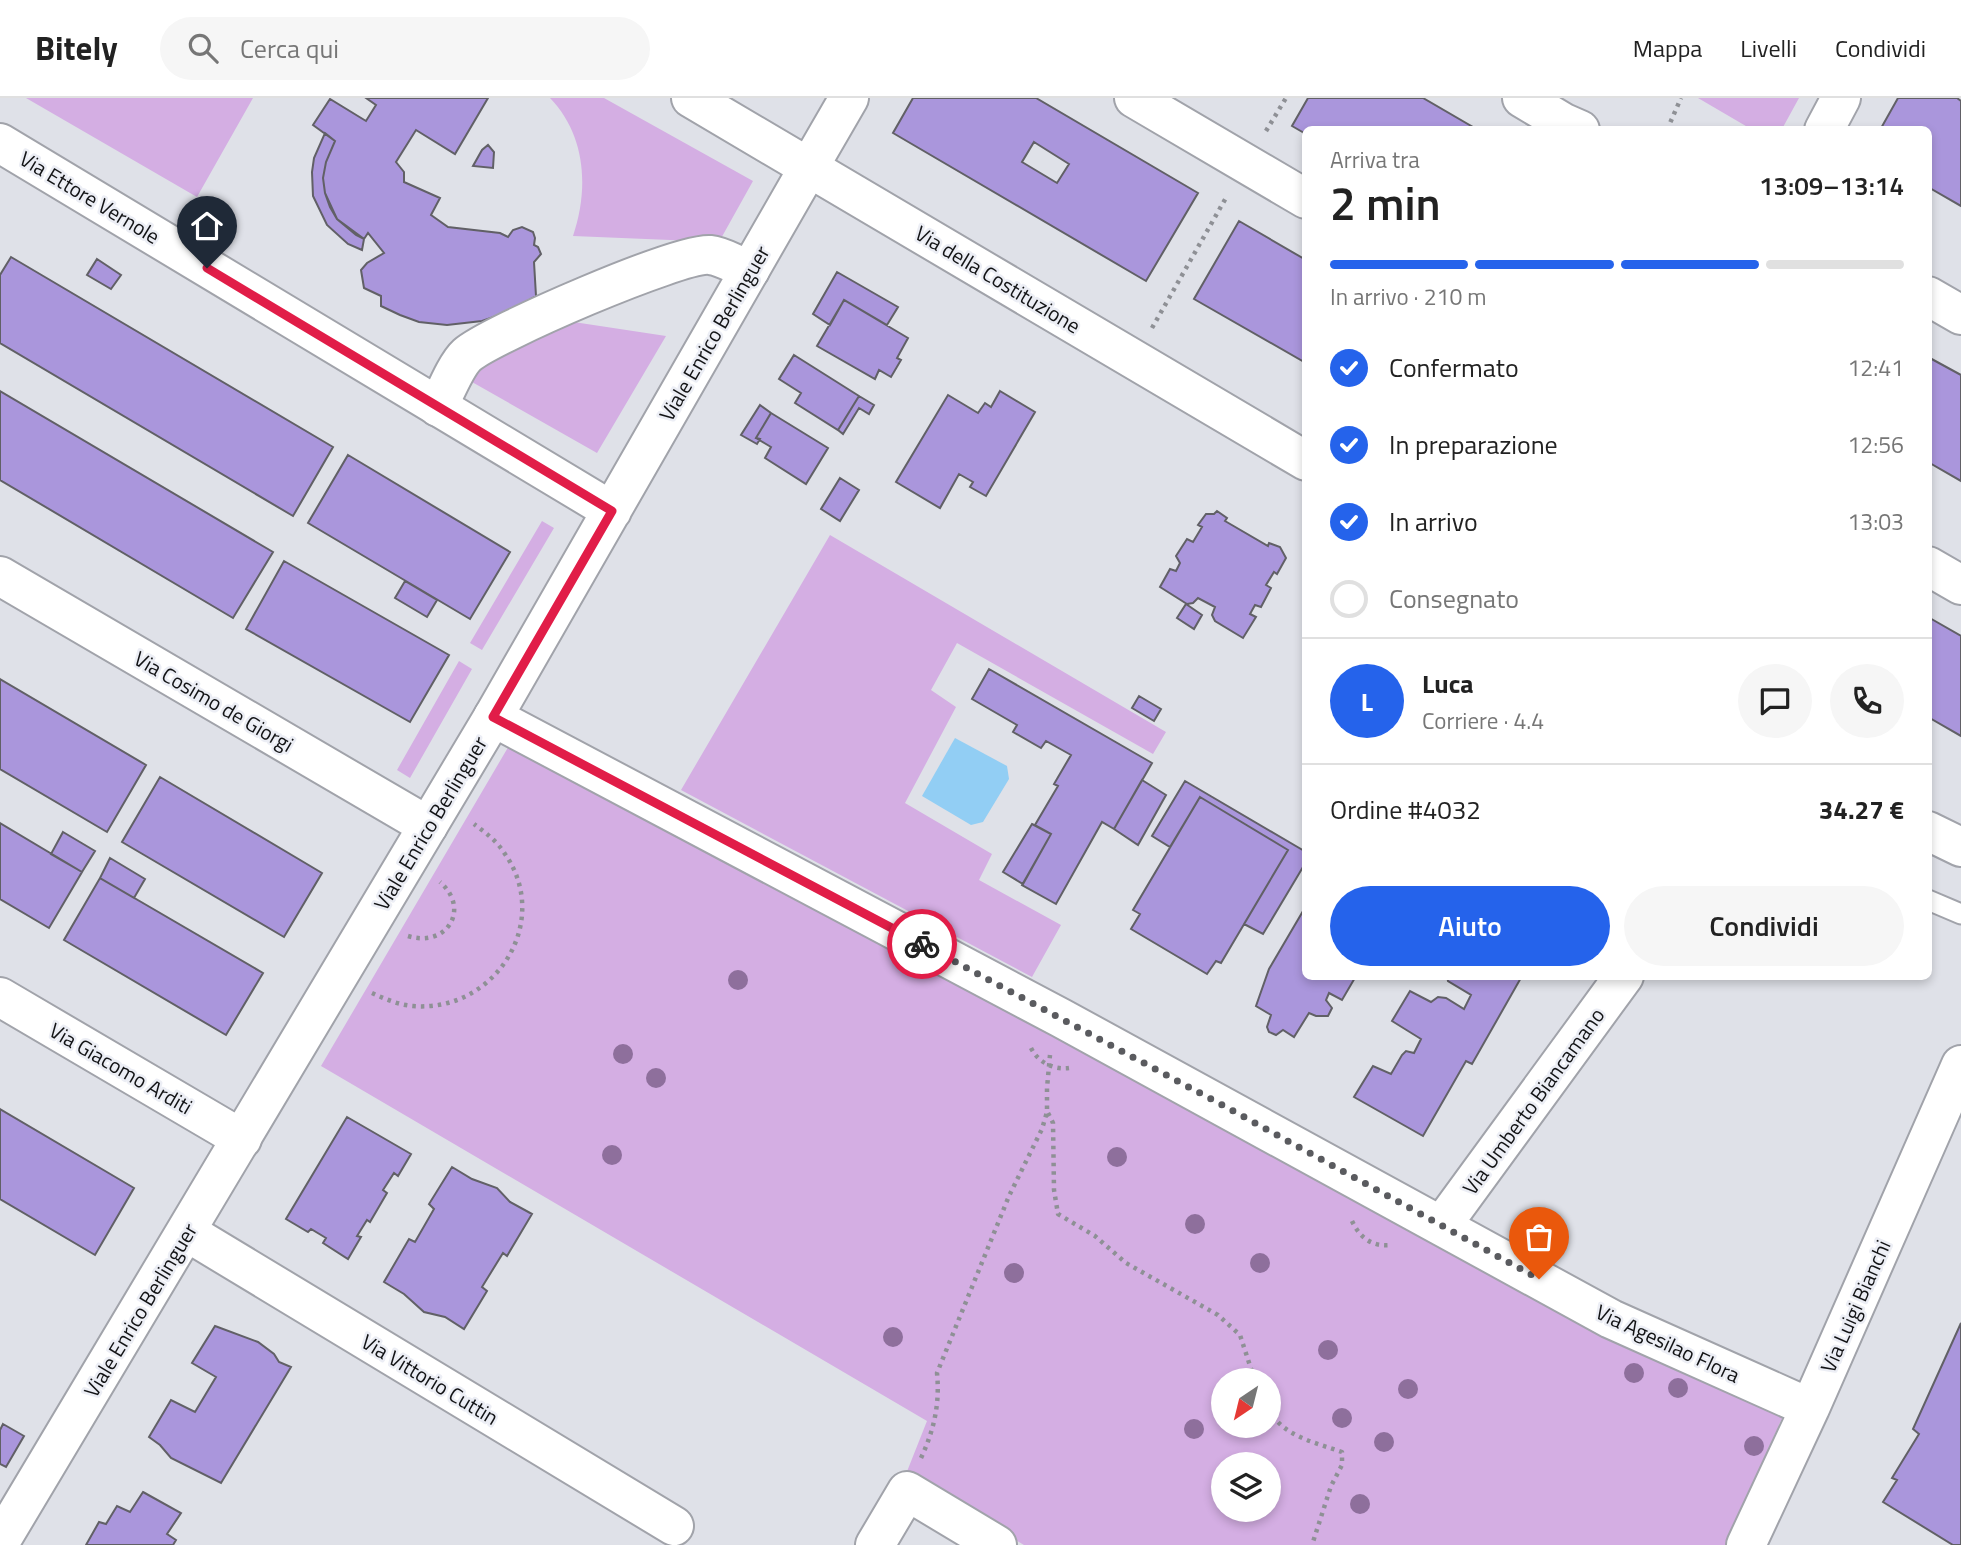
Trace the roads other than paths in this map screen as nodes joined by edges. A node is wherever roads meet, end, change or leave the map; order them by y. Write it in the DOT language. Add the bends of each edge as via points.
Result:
graph roads {
  1 [pos="691,98"];
  2 [pos="849,98"];
  3 [pos="1134,98"];
  4 [pos="1522,98"];
  5 [pos="1842,98"];
  6 [pos="1572,126"];
  7 [pos="1826,126"];
  8 [pos="0,143"];
  9 [pos="809,167"];
  10 [pos="1302,197"];
  11 [pos="750,270"];
  12 [pos="1932,298"];
  13 [pos="1961,315"];
  14 [pos="438,407"];
  15 [pos="1302,459"];
  16 [pos="612,511"];
  17 [pos="1932,568"];
  18 [pos="0,576"];
  19 [pos="1961,585"];
  20 [pos="493,717"];
  21 [pos="428,826"];
  22 [pos="1932,833"];
  23 [pos="1961,847"];
  24 [pos="1932,902"];
  25 [pos="1961,914"];
  26 [pos="1621,980"];
  27 [pos="0,997"];
  28 [pos="1961,1065"];
  29 [pos="242,1139"];
  30 [pos="1442,1225"];
  31 [pos="187,1232"];
  32 [pos="1810,1408"];
  33 [pos="674,1526"];
  34 [pos="0,1542"];
  35 [pos="1755,1542"];
  36 [pos="875,1545"];
  37 [pos="997,1545"];
  1 -- 9 [label="street, Via della Costituzione"];
  2 -- 9 [label="street, Viale Enrico Berlinguer"];
  3 -- 10 [label="street"];
  4 -- 6 [label="street"];
  5 -- 7 [label="street"];
  8 -- 14 [label="street, Via Ettore Vernole"];
  9 -- 11 [label="street, Viale Enrico Berlinguer"];
  9 -- 15 [label="street, Via della Costituzione"];
  11 -- 14 [label="street" via="711,255 689,257 597,292 481,344 464,358"];
  11 -- 16 [label="street, Viale Enrico Berlinguer"];
  12 -- 13 [label="street"];
  14 -- 16 [label="street, Via Ettore Vernole"];
  16 -- 20 [label="street, Viale Enrico Berlinguer"];
  17 -- 19 [label="street"];
  18 -- 21 [label="street, Via Cosimo de Giorgi"];
  20 -- 21 [label="street, Viale Enrico Berlinguer"];
  20 -- 30 [label="street, Via Agesilao Flora" via="1061,1017"];
  21 -- 29 [label="street, Viale Enrico Berlinguer"];
  22 -- 23 [label="street"];
  24 -- 25 [label="lane"];
  26 -- 30 [label="street, Via Umberto Biancamano"];
  27 -- 29 [label="street, Via Giacomo Arditi"];
  28 -- 32 [label="street, Via Luigi Bianchi"];
  29 -- 31 [label="street, Viale Enrico Berlinguer"];
  30 -- 32 [label="street, Via Agesilao Flora" via="1611,1319"];
  31 -- 33 [label="street, Via Vittorio Cuttin"];
  31 -- 34 [label="street, Viale Enrico Berlinguer"];
  32 -- 35 [label="street, Via Luigi Bianchi"];
  36 -- 37 [label="street" via="907,1491"];
}
